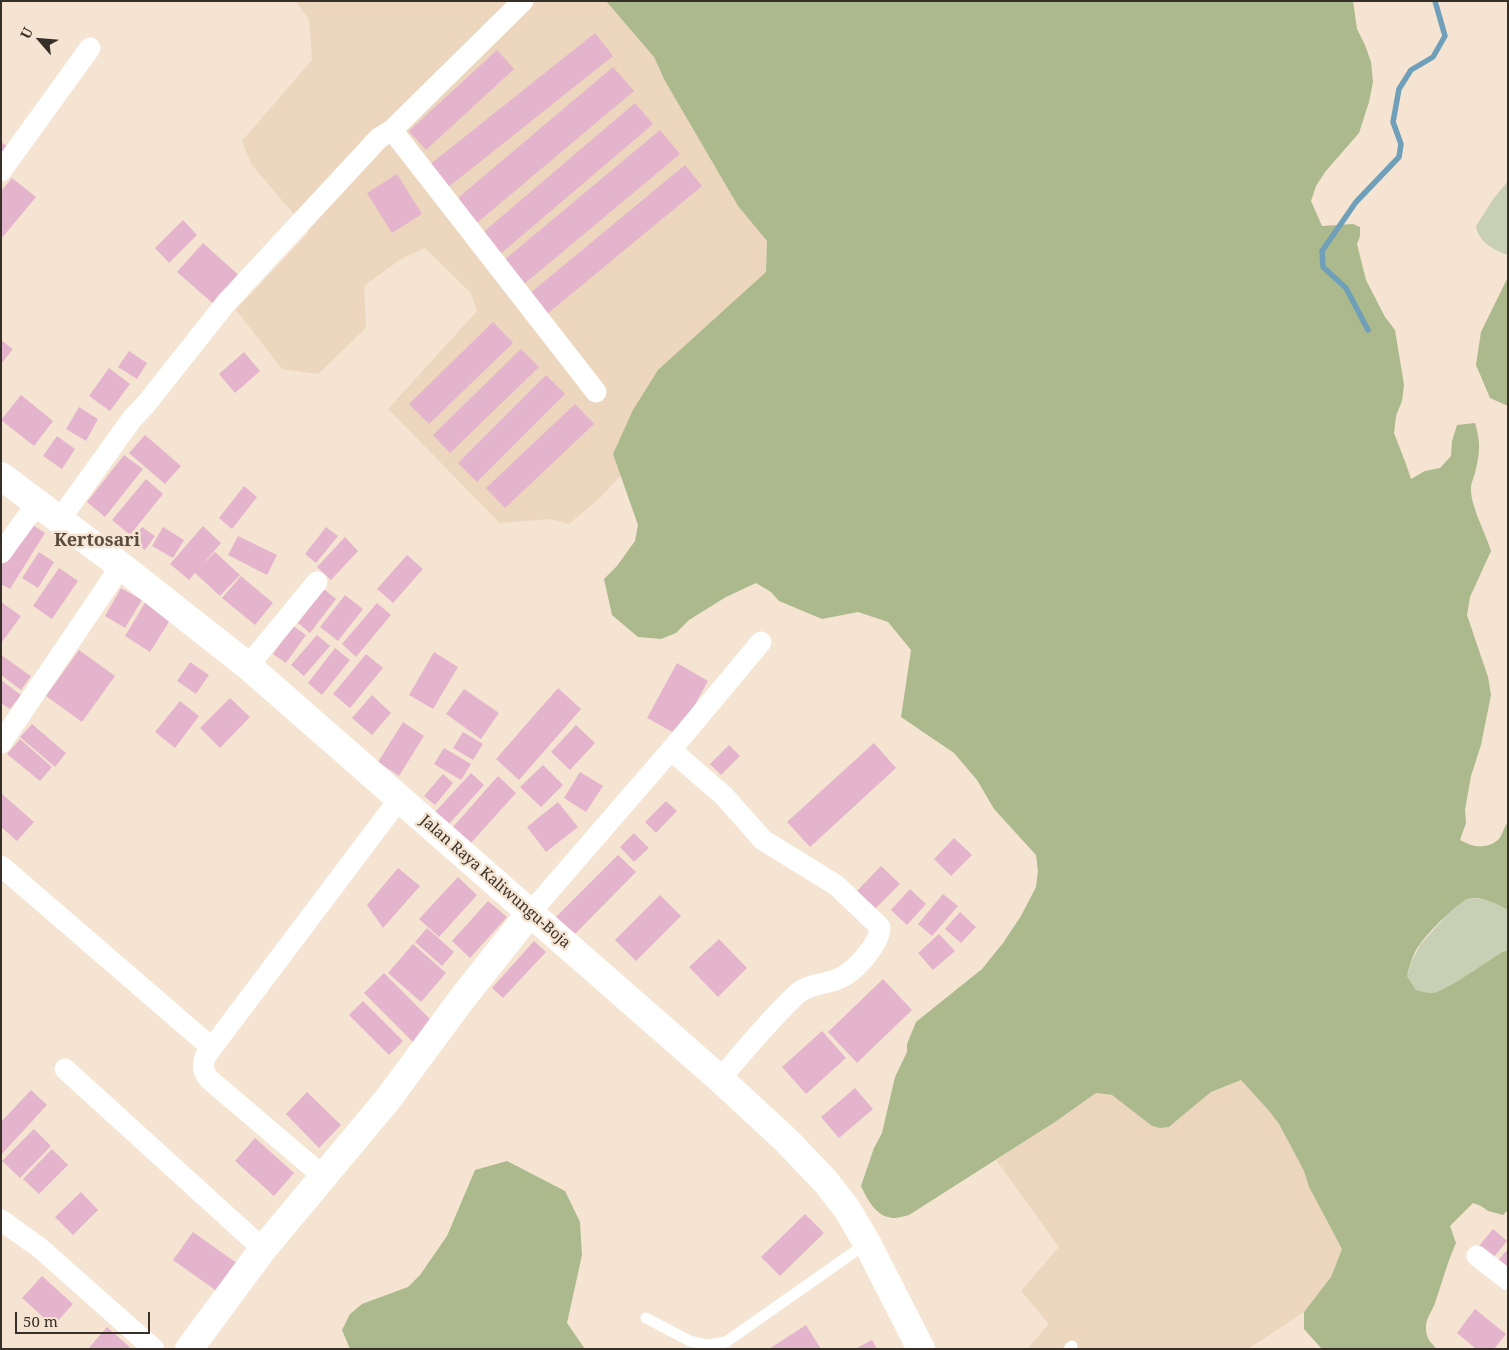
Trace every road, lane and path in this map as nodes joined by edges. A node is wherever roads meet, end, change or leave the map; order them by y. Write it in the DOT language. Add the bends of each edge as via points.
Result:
graph roads {
  1 [pos="523,1"];
  2 [pos="90,48"];
  3 [pos="392,130"];
  4 [pos="1,172"];
  5 [pos="596,392"];
  6 [pos="1,476"];
  7 [pos="38,502"];
  8 [pos="60,518"];
  9 [pos="1,553"];
  10 [pos="121,566"];
  11 [pos="317,582"];
  12 [pos="761,642"];
  13 [pos="248,666"];
  14 [pos="1,743"];
  15 [pos="671,750"];
  16 [pos="400,798"];
  17 [pos="1,866"];
  18 [pos="530,913"];
  19 [pos="212,1048"];
  20 [pos="65,1069"];
  21 [pos="720,1079"];
  22 [pos="324,1177"];
  23 [pos="1,1220"];
  24 [pos="867,1243"];
  25 [pos="263,1249"];
  26 [pos="1477,1256"];
  27 [pos="1508,1280"];
  28 [pos="646,1318"];
  29 [pos="154,1349"];
  30 [pos="189,1349"];
  31 [pos="921,1349"];
  1 -- 3 [label="street"];
  2 -- 4 [label="street"];
  3 -- 5 [label="street"];
  3 -- 8 [label="street" via="379,138 226,303 132,419"];
  6 -- 7 [label="main road, Jalan Raya Kaliwungu-Boja"];
  7 -- 8 [label="main road, Jalan Raya Kaliwungu-Boja"];
  7 -- 9 [label="street"];
  8 -- 10 [label="main road, Jalan Raya Kaliwungu-Boja"];
  10 -- 13 [label="main road, Jalan Raya Kaliwungu-Boja"];
  10 -- 14 [label="street"];
  11 -- 13 [label="street"];
  12 -- 15 [label="street"];
  13 -- 16 [label="main road, Jalan Raya Kaliwungu-Boja"];
  15 -- 18 [label="street"];
  15 -- 21 [label="street" via="724,796 763,840 836,885 880,926 875,944 863,960 840,978 801,991"];
  16 -- 18 [label="main road, Jalan Raya Kaliwungu-Boja"];
  16 -- 19 [label="street"];
  17 -- 19 [label="street"];
  18 -- 21 [label="main road, Jalan Raya Kaliwungu-Boja"];
  18 -- 22 [label="main road"];
  19 -- 22 [label="street" via="203,1065 206,1075"];
  20 -- 25 [label="street"];
  21 -- 24 [label="main road, Jalan Raya Kaliwungu-Boja" via="826,1182"];
  22 -- 25 [label="main road"];
  23 -- 29 [label="street" via="40,1248"];
  24 -- 28 [label="lane" via="726,1342 706,1345 690,1341"];
  24 -- 31 [label="main road, Jalan Raya Kaliwungu-Boja"];
  25 -- 30 [label="main road"];
  26 -- 27 [label="street"];
}
